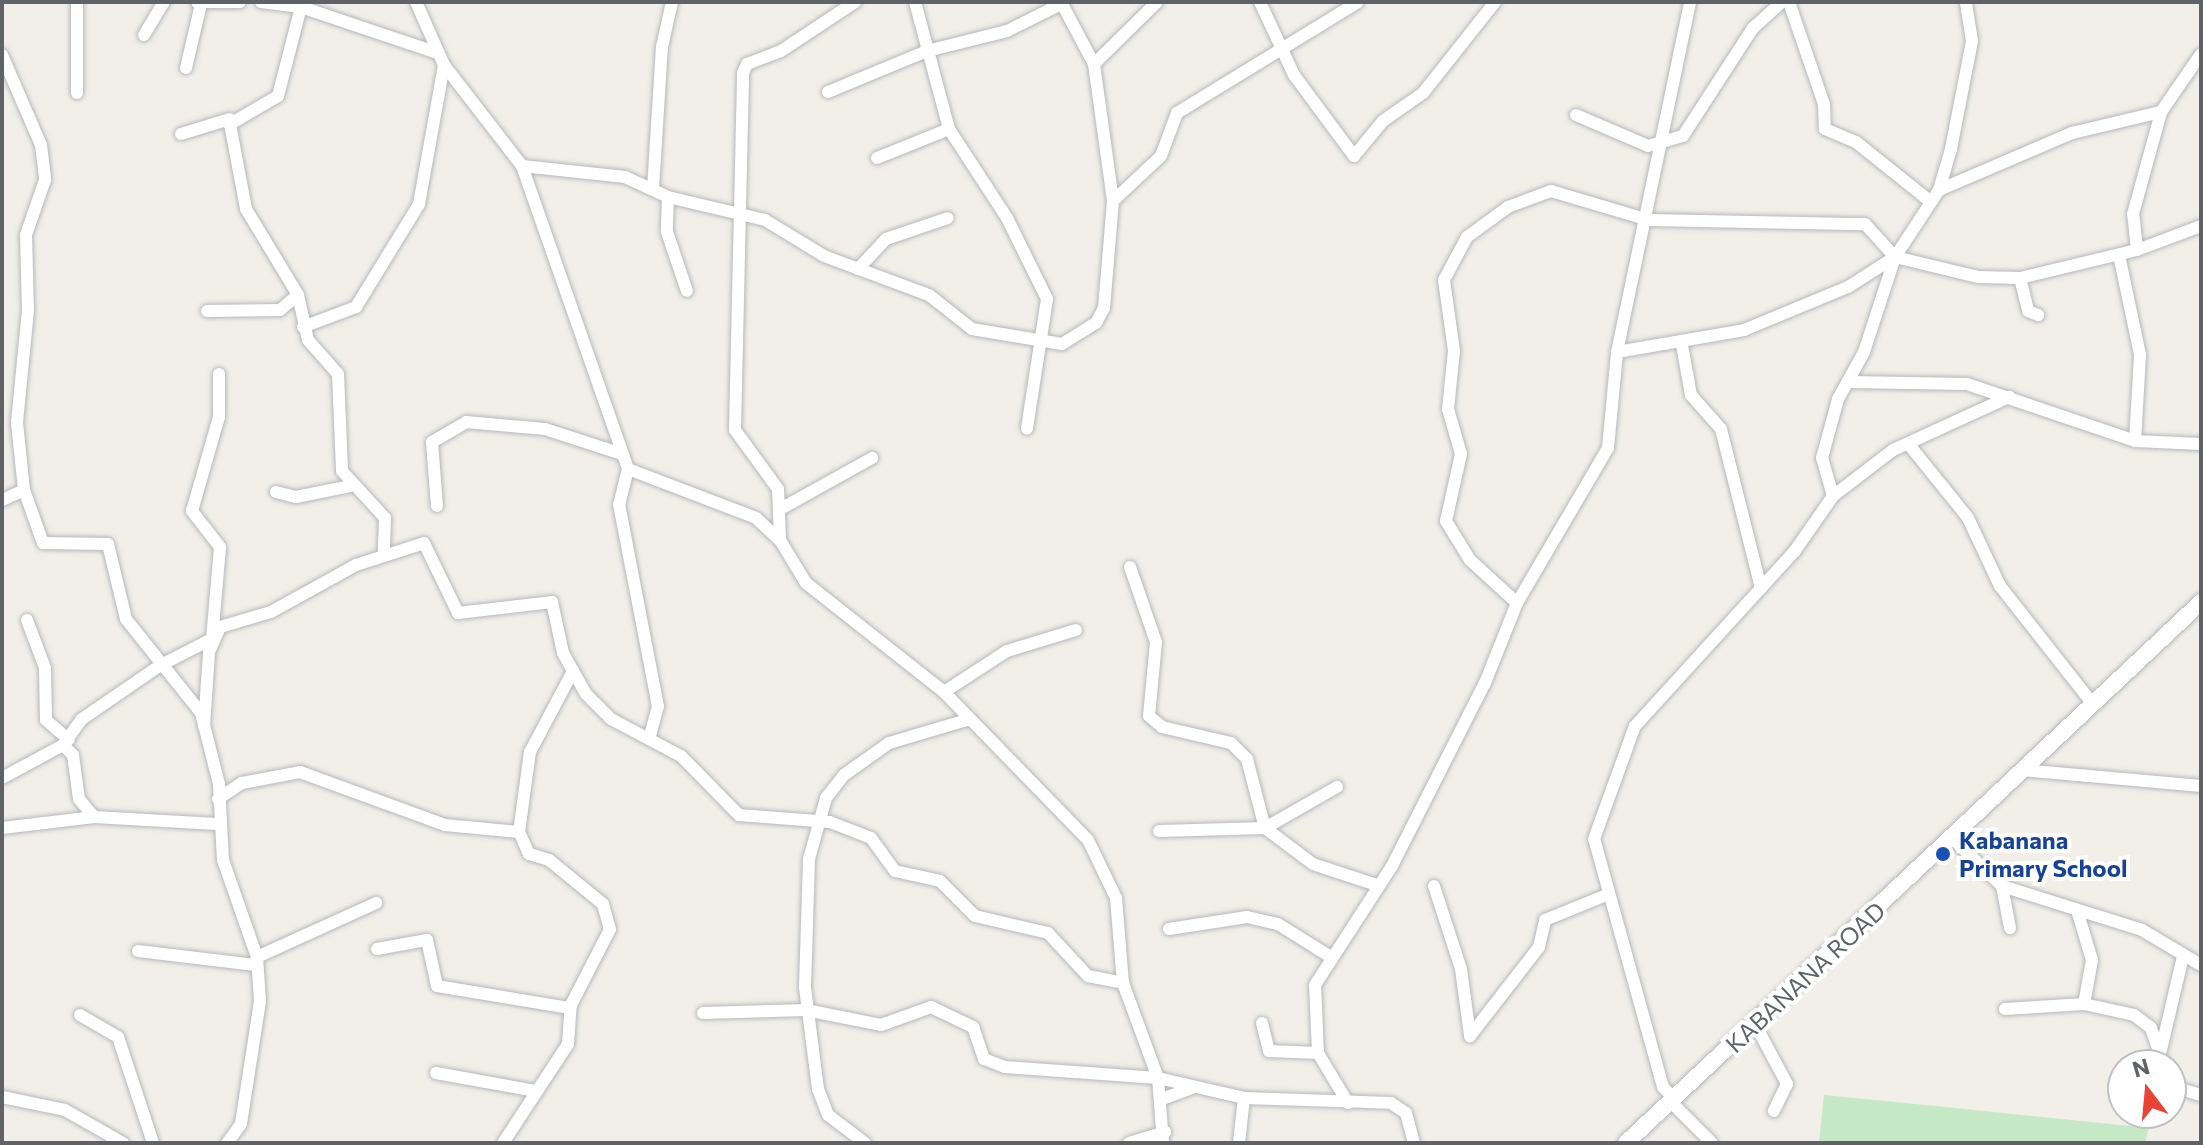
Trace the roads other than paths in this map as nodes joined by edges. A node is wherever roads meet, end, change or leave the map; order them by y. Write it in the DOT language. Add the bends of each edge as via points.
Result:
graph roads {
  1 [pos="77,2"];
  2 [pos="164,2"];
  3 [pos="240,2"];
  4 [pos="261,2"];
  5 [pos="416,2"];
  6 [pos="672,2"];
  7 [pos="855,2"];
  8 [pos="915,2"];
  9 [pos="1157,2"];
  10 [pos="1260,2"];
  11 [pos="1358,2"];
  12 [pos="1495,2"];
  13 [pos="1690,2"];
  14 [pos="1782,2"];
  15 [pos="1789,2"];
  16 [pos="1966,2"];
  17 [pos="199,3"];
  18 [pos="1062,3"];
  19 [pos="298,5"];
  20 [pos="144,35"];
  21 [pos="927,51"];
  22 [pos="1282,51"];
  23 [pos="2201,54"];
  24 [pos="2,55"];
  25 [pos="441,59"];
  26 [pos="1094,64"];
  27 [pos="186,68"];
  28 [pos="828,92"];
  29 [pos="77,93"];
  30 [pos="2161,112"];
  31 [pos="1576,115"];
  32 [pos="230,119"];
  33 [pos="949,129"];
  34 [pos="181,134"];
  35 [pos="1663,144"];
  36 [pos="877,158"];
  37 [pos="522,166"];
  38 [pos="653,189"];
  39 [pos="1939,190"];
  40 [pos="668,197"];
  41 [pos="1113,201"];
  42 [pos="1931,202"];
  43 [pos="738,215"];
  44 [pos="948,218"];
  45 [pos="1649,220"];
  46 [pos="2201,226"];
  47 [pos="2137,250"];
  48 [pos="2119,255"];
  49 [pos="1895,257"];
  50 [pos="858,269"];
  51 [pos="2020,278"];
  52 [pos="687,291"];
  53 [pos="298,295"];
  54 [pos="207,311"];
  55 [pos="2038,315"];
  56 [pos="303,327"];
  57 [pos="1044,345"];
  58 [pos="1682,345"];
  59 [pos="1617,352"];
  60 [pos="219,374"];
  61 [pos="1850,382"];
  62 [pos="2009,397"];
  63 [pos="1027,428"];
  64 [pos="2135,441"];
  65 [pos="2201,444"];
  66 [pos="1910,446"];
  67 [pos="622,454"];
  68 [pos="872,458"];
  69 [pos="628,469"];
  70 [pos="350,486"];
  71 [pos="24,490"];
  72 [pos="276,492"];
  73 [pos="1833,496"];
  74 [pos="2,500"];
  75 [pos="437,506"];
  76 [pos="784,507"];
  77 [pos="780,540"];
  78 [pos="384,555"];
  79 [pos="1130,567"];
  80 [pos="1761,588"];
  81 [pos="2201,602"];
  82 [pos="1517,603"];
  83 [pos="27,620"];
  84 [pos="1076,630"];
  85 [pos="212,639"];
  86 [pos="159,666"];
  87 [pos="573,671"];
  88 [pos="944,692"];
  89 [pos="2093,704"];
  90 [pos="970,719"];
  91 [pos="204,726"];
  92 [pos="649,739"];
  93 [pos="66,743"];
  94 [pos="2022,770"];
  95 [pos="2,778"];
  96 [pos="2201,786"];
  97 [pos="1337,787"];
  98 [pos="218,799"];
  99 [pos="94,817"];
  100 [pos="824,821"];
  101 [pos="217,824"];
  102 [pos="2,828"];
  103 [pos="1265,828"];
  104 [pos="1159,831"];
  105 [pos="519,832"];
  106 [pos="1953,839"];
  107 [pos="1377,885"];
  108 [pos="1434,886"];
  109 [pos="2002,886"];
  110 [pos="1609,894"];
  111 [pos="376,903"];
  112 [pos="2074,908"];
  113 [pos="2010,928"];
  114 [pos="1169,929"];
  115 [pos="377,949"];
  116 [pos="138,951"];
  117 [pos="1329,956"];
  118 [pos="2183,956"];
  119 [pos="256,961"];
  120 [pos="2201,965"];
  121 [pos="1123,983"];
  122 [pos="2084,1004"];
  123 [pos="570,1008"];
  124 [pos="2005,1009"];
  125 [pos="806,1010"];
  126 [pos="703,1013"];
  127 [pos="80,1015"];
  128 [pos="1262,1023"];
  129 [pos="1755,1024"];
  130 [pos="2160,1049"];
  131 [pos="2161,1049"];
  132 [pos="1318,1053"];
  133 [pos="436,1073"];
  134 [pos="1158,1078"];
  135 [pos="1193,1088"];
  136 [pos="536,1091"];
  137 [pos="2,1097"];
  138 [pos="1244,1098"];
  139 [pos="1162,1099"];
  140 [pos="1672,1100"];
  141 [pos="1348,1103"];
  142 [pos="1774,1111"];
  143 [pos="1164,1138"];
  144 [pos="1144,1142"];
  145 [pos="123,1143"];
  146 [pos="153,1143"];
  147 [pos="227,1143"];
  148 [pos="503,1143"];
  149 [pos="865,1143"];
  150 [pos="1129,1143"];
  151 [pos="1239,1143"];
  152 [pos="1414,1143"];
  153 [pos="1626,1143"];
  154 [pos="1712,1143"];
  1 -- 29 [label="street"];
  2 -- 20 [label="street"];
  3 -- 17 [label="street"];
  4 -- 19 [label="street"];
  5 -- 25 [label="street"];
  6 -- 38 [label="street"];
  7 -- 43 [label="street" via="744,68 746,199"];
  8 -- 21 [label="street"];
  9 -- 26 [label="street"];
  10 -- 22 [label="street"];
  11 -- 22 [label="street"];
  12 -- 22 [label="street" via="1423,93 1383,121 1359,155 1338,142"];
  13 -- 35 [label="street"];
  14 -- 35 [label="street" via="1753,28 1696,122"];
  15 -- 42 [label="street" via="1824,104 1825,129 1856,142"];
  16 -- 39 [label="street" via="1972,41"];
  17 -- 27 [label="street"];
  18 -- 21 [label="street" via="1007,31"];
  18 -- 26 [label="street"];
  19 -- 25 [label="street"];
  19 -- 32 [label="street" via="278,96"];
  21 -- 28 [label="street"];
  21 -- 33 [label="street"];
  22 -- 41 [label="street" via="1177,113 1161,156"];
  23 -- 30 [label="street"];
  24 -- 71 [label="street" via="41,145 45,180 25,251 28,323 17,423"];
  25 -- 37 [label="street"];
  25 -- 56 [label="street" via="419,204 356,307"];
  26 -- 41 [label="street"];
  30 -- 39 [label="street" via="2072,133"];
  30 -- 47 [label="street" via="2133,214"];
  31 -- 35 [label="street" via="1648,146"];
  32 -- 34 [label="street"];
  32 -- 53 [label="street" via="246,209"];
  33 -- 36 [label="street"];
  33 -- 57 [label="street" via="1041,283"];
  35 -- 45 [label="street"];
  37 -- 38 [label="street" via="625,177"];
  37 -- 67 [label="street"];
  38 -- 40 [label="street"];
  39 -- 42 [label="street"];
  40 -- 43 [label="street"];
  40 -- 52 [label="street" via="667,232"];
  41 -- 57 [label="street" via="1104,308 1076,337"];
  42 -- 49 [label="street"];
  43 -- 50 [label="street" via="765,220"];
  43 -- 76 [label="street" via="735,430 766,466"];
  44 -- 50 [label="street" via="886,239"];
  45 -- 49 [label="street" via="1854,222 1865,224"];
  45 -- 59 [label="street"];
  45 -- 82 [label="street" via="1551,191 1484,222 1447,262 1454,351 1448,409 1461,454 1447,529"];
  46 -- 47 [label="street"];
  47 -- 48 [label="street"];
  48 -- 51 [label="street"];
  48 -- 64 [label="street" via="2140,355"];
  49 -- 51 [label="street" via="1978,277"];
  49 -- 58 [label="street" via="1810,306"];
  49 -- 61 [label="street"];
  50 -- 57 [label="street" via="929,295 972,329"];
  51 -- 55 [label="street" via="2028,311"];
  53 -- 54 [label="street" via="280,310"];
  53 -- 56 [label="street"];
  56 -- 70 [label="street" via="338,374 342,471"];
  57 -- 63 [label="street"];
  58 -- 59 [label="street"];
  58 -- 80 [label="street" via="1691,395 1721,429"];
  59 -- 82 [label="street" via="1608,448"];
  60 -- 85 [label="street" via="219,417 192,511 220,547"];
  61 -- 62 [label="street" via="1953,382"];
  61 -- 73 [label="street" via="1822,458"];
  62 -- 64 [label="street"];
  62 -- 66 [label="street"];
  64 -- 65 [label="street"];
  66 -- 73 [label="street" via="1881,457"];
  66 -- 89 [label="street" via="1968,518 2011,602"];
  67 -- 69 [label="street"];
  67 -- 75 [label="street" via="545,429 466,422 432,442"];
  68 -- 76 [label="street"];
  69 -- 77 [label="street" via="739,506"];
  69 -- 92 [label="street" via="619,504 658,706"];
  70 -- 72 [label="street" via="296,497"];
  70 -- 78 [label="street" via="385,518"];
  71 -- 74 [label="street"];
  71 -- 86 [label="street" via="43,543 108,544 126,619"];
  73 -- 80 [label="street"];
  76 -- 77 [label="street"];
  77 -- 88 [label="street" via="806,583"];
  78 -- 85 [label="street" via="271,612 220,627"];
  78 -- 87 [label="street" via="424,543 458,613 548,600"];
  79 -- 103 [label="street" via="1156,642 1149,716 1162,727 1213,735 1239,750"];
  80 -- 110 [label="street" via="1635,726 1594,839"];
  81 -- 89 [label="street, KABANANA ROAD"];
  82 -- 107 [label="street" via="1485,683"];
  83 -- 93 [label="street" via="45,668 46,720"];
  84 -- 88 [label="street" via="1007,651"];
  85 -- 86 [label="street"];
  85 -- 91 [label="street"];
  86 -- 91 [label="street" via="201,713"];
  86 -- 93 [label="street" via="82,719"];
  87 -- 92 [label="street" via="611,719"];
  87 -- 105 [label="street" via="530,752"];
  88 -- 90 [label="street"];
  89 -- 94 [label="street, KABANANA ROAD"];
  90 -- 100 [label="street" via="871,755 826,798"];
  90 -- 121 [label="street" via="1088,840 1116,898"];
  91 -- 98 [label="street"];
  92 -- 100 [label="street" via="681,756 739,815"];
  93 -- 95 [label="street"];
  93 -- 99 [label="street" via="73,755 79,799"];
  94 -- 96 [label="street"];
  94 -- 106 [label="street, KABANANA ROAD"];
  97 -- 103 [label="street"];
  98 -- 101 [label="street"];
  98 -- 105 [label="street" via="255,778 300,772 445,825"];
  99 -- 101 [label="street"];
  99 -- 102 [label="street"];
  100 -- 121 [label="street" via="871,838 895,871 940,881 975,916 1048,933 1088,976"];
  100 -- 125 [label="street" via="805,874 811,917"];
  101 -- 119 [label="street"];
  103 -- 104 [label="street"];
  103 -- 107 [label="street" via="1313,864"];
  105 -- 123 [label="street" via="529,854 581,883 609,913 610,929"];
  106 -- 109 [label="street"];
  106 -- 129 [label="street, KABANANA ROAD"];
  107 -- 117 [label="street"];
  108 -- 110 [label="street" via="1461,969 1470,1036 1539,947 1545,920"];
  109 -- 112 [label="street"];
  109 -- 113 [label="street"];
  110 -- 140 [label="street" via="1663,1087"];
  111 -- 119 [label="street"];
  112 -- 118 [label="street" via="2142,930"];
  112 -- 122 [label="street" via="2081,913 2092,960"];
  114 -- 117 [label="street" via="1247,917 1278,924"];
  115 -- 123 [label="street" via="427,940 437,986"];
  116 -- 119 [label="street"];
  117 -- 132 [label="street" via="1312,1004"];
  118 -- 120 [label="street"];
  118 -- 131 [label="street"];
  119 -- 147 [label="street" via="260,1001 241,1124"];
  121 -- 134 [label="street"];
  122 -- 124 [label="street"];
  122 -- 130 [label="street" via="2144,1021"];
  123 -- 136 [label="street" via="568,1044"];
  125 -- 126 [label="street"];
  125 -- 134 [label="street" via="881,1025 931,1007 973,1027 984,1059 1005,1067"];
  125 -- 149 [label="street" via="828,1115"];
  127 -- 146 [label="street" via="118,1037"];
  128 -- 132 [label="street" via="1269,1051"];
  129 -- 140 [label="street, KABANANA ROAD"];
  129 -- 142 [label="street" via="1787,1084"];
  132 -- 141 [label="street"];
  133 -- 136 [label="street"];
  134 -- 135 [label="street"];
  134 -- 139 [label="street"];
  135 -- 138 [label="street"];
  135 -- 139 [label="street"];
  136 -- 148 [label="street"];
  137 -- 145 [label="street" via="65,1110"];
  138 -- 141 [label="street"];
  138 -- 151 [label="street"];
  139 -- 143 [label="street"];
  140 -- 153 [label="street, KABANANA ROAD"];
  140 -- 154 [label="street"];
  141 -- 152 [label="street" via="1391,1103 1406,1113"];
  143 -- 144 [label="street"];
  144 -- 150 [label="street"];
}
